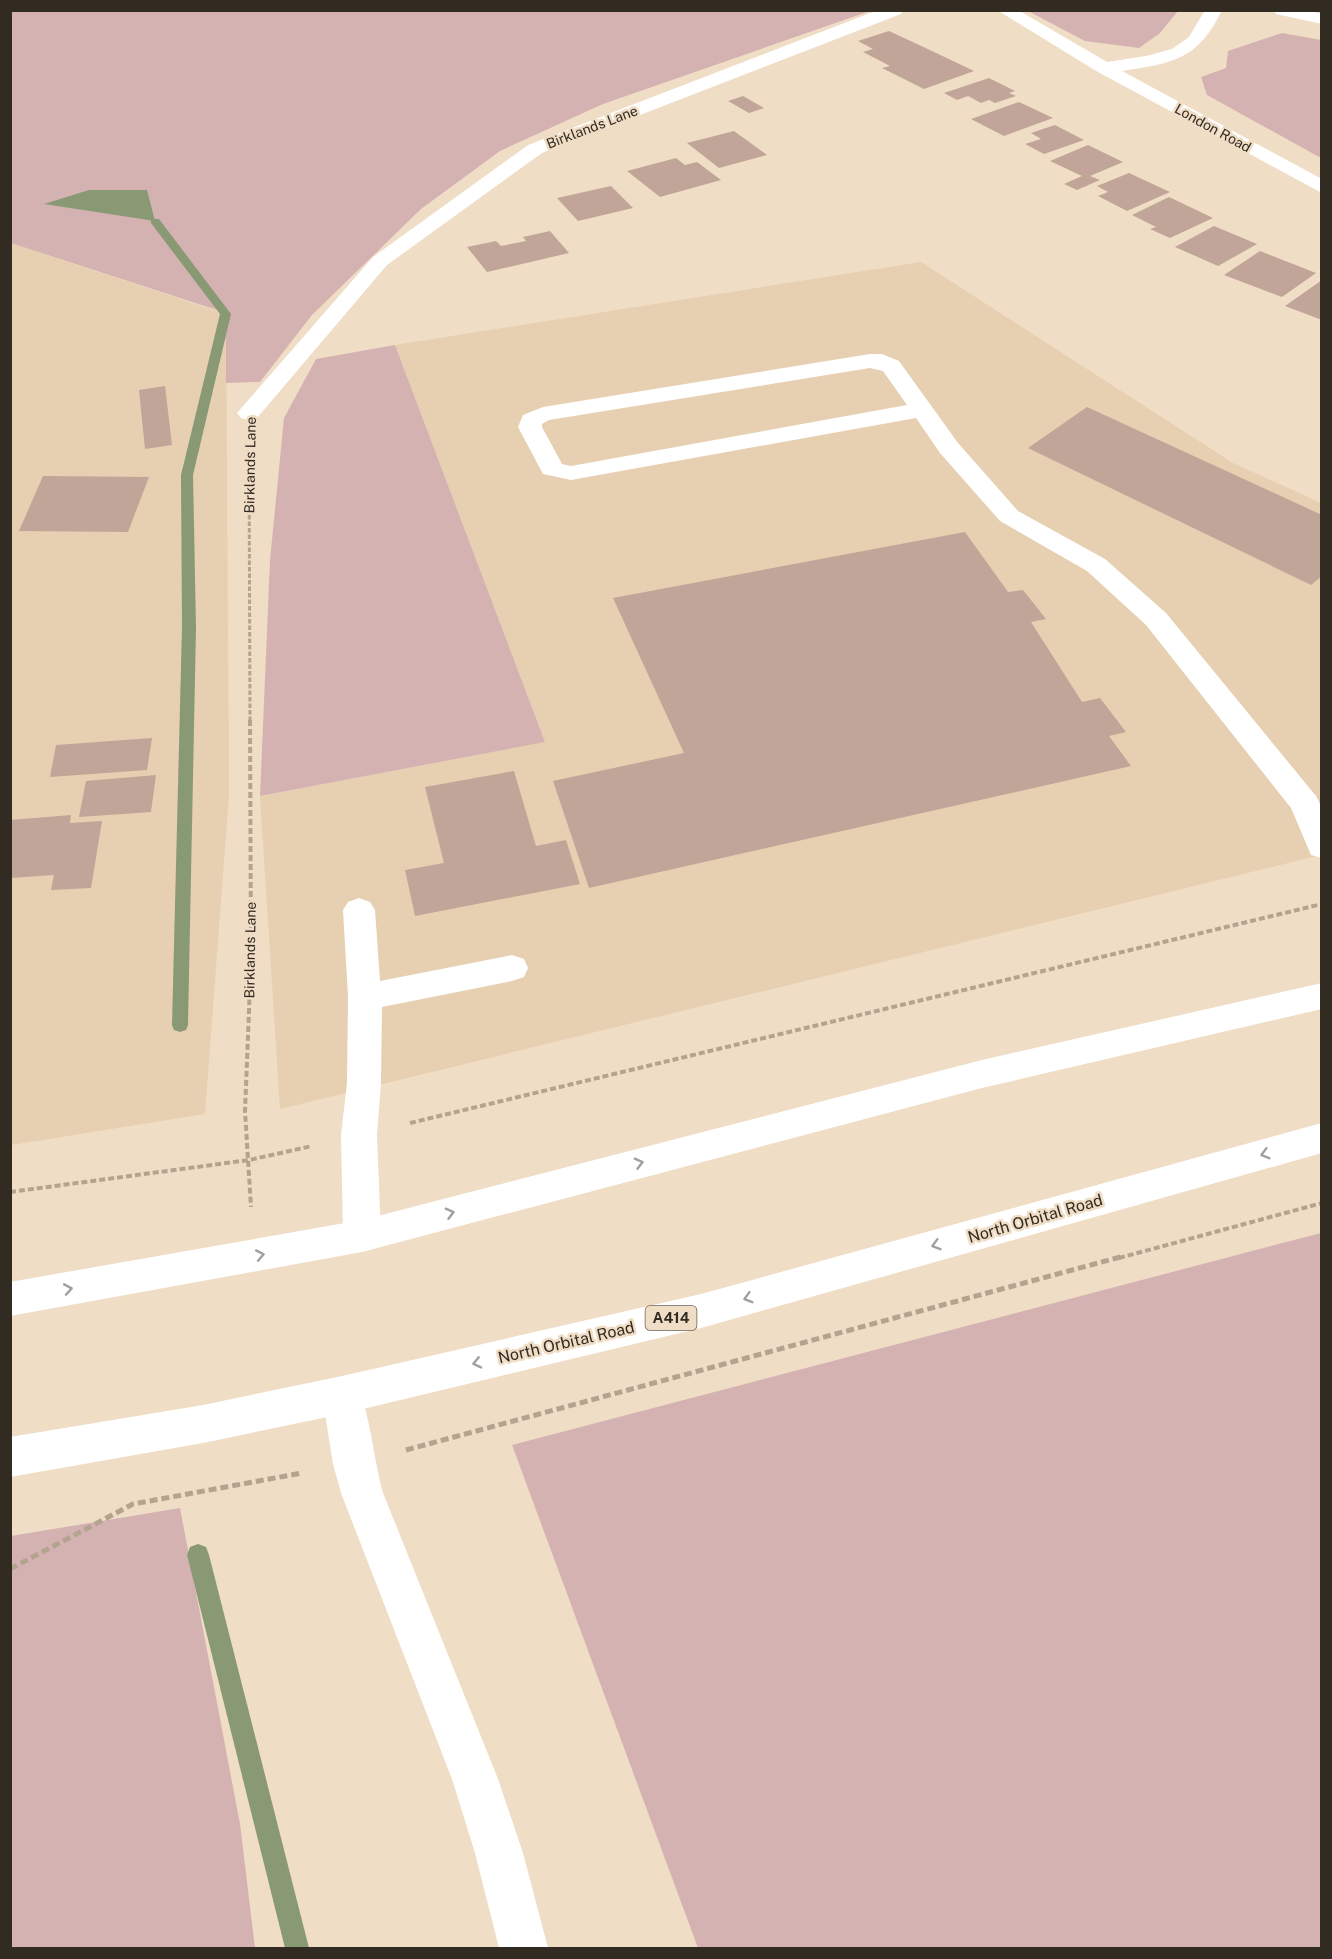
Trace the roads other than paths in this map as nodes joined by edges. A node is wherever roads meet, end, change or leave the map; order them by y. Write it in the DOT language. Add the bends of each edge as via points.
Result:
graph roads {
  1 [pos="895,10"];
  2 [pos="1005,10"];
  3 [pos="1214,10"];
  4 [pos="1282,10"];
  5 [pos="1322,19"];
  6 [pos="1104,68"];
  7 [pos="1322,187"];
  8 [pos="920,410"];
  9 [pos="249,413"];
  10 [pos="1313,809"];
  11 [pos="1322,847"];
  12 [pos="359,909"];
  13 [pos="512,968"];
  14 [pos="1322,996"];
  15 [pos="364,997"];
  16 [pos="1322,1138"];
  17 [pos="362,1236"];
  18 [pos="10,1299"];
  19 [pos="342,1395"];
  20 [pos="10,1457"];
  21 [pos="524,1948"];
  1 -- 9 [label="main road, Birklands Lane" via="535,149 380,261"];
  2 -- 6 [label="main road, London Road"];
  3 -- 6 [label="main road" via="1186,48"];
  4 -- 5 [label="main road"];
  6 -- 7 [label="main road, London Road"];
  8 -- 8 [label="main road" via="891,366 870,361 543,414 531,420 530,427 552,469 571,473"];
  8 -- 10 [label="main road" via="1009,516 1096,565 1156,619"];
  10 -- 11 [label="main road"];
  12 -- 15 [label="main road"];
  13 -- 15 [label="main road"];
  17 -- 14 [label="main road, one-way" via="982,1074"];
  15 -- 17 [label="main road" via="364,1083 359,1135"];
  16 -- 19 [label="main road, North Orbital Road / A414, one-way" via="701,1311"];
  18 -- 17 [label="main road, one-way"];
  19 -- 20 [label="main road, North Orbital Road / A414"];
  19 -- 21 [label="main road" via="354,1464 368,1511 476,1779"];
}
